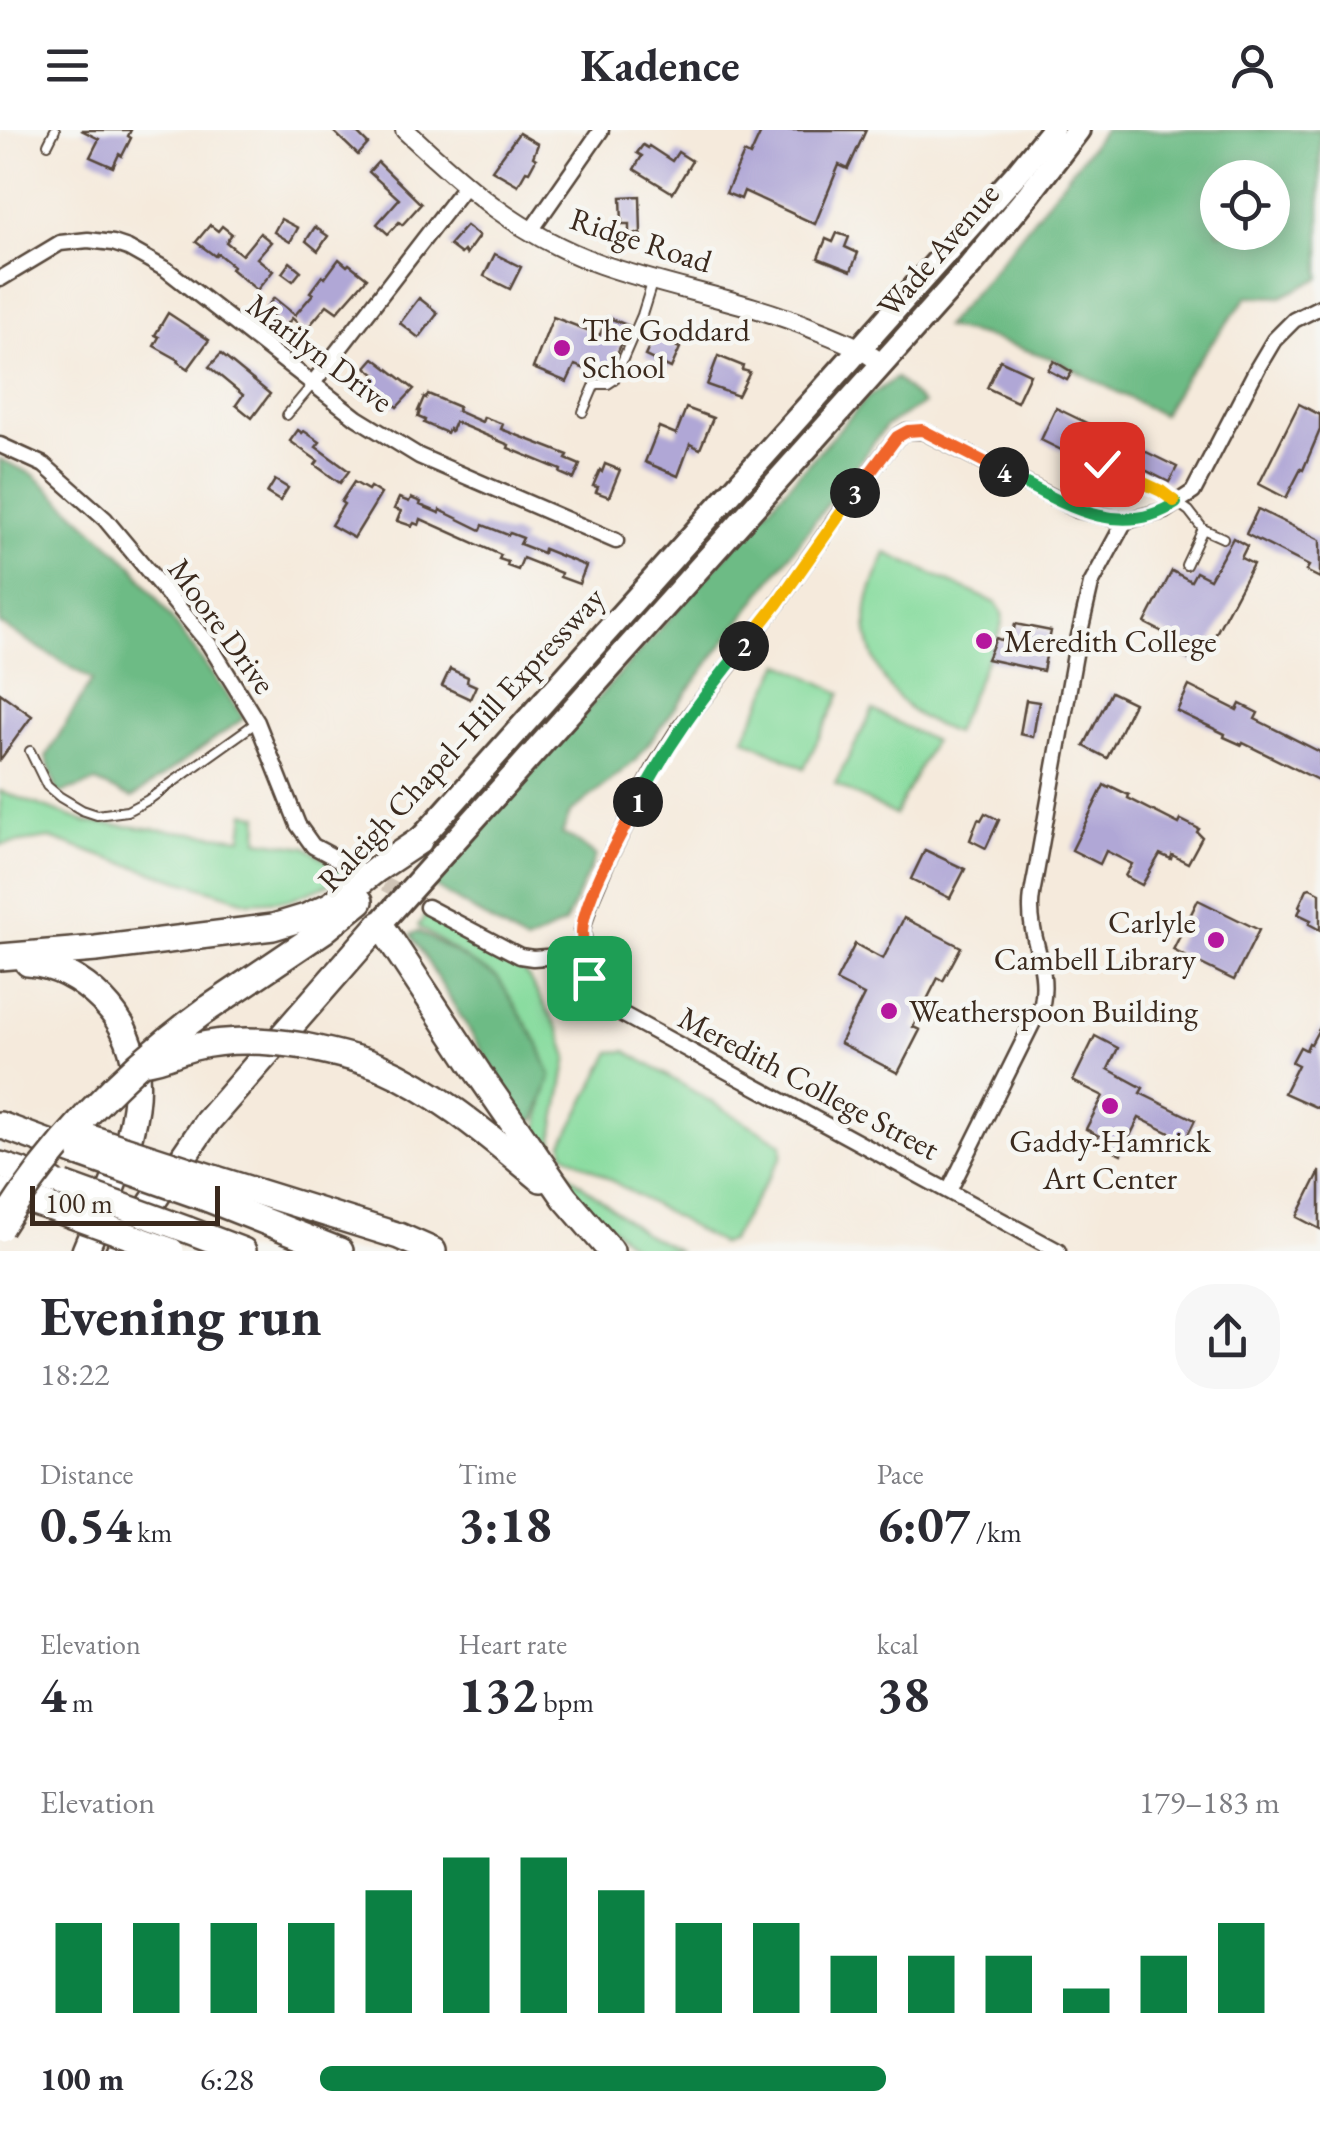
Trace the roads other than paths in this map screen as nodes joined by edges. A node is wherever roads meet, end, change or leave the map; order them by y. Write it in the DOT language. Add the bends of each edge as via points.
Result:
graph roads {
  1 [pos="55,130"];
  2 [pos="406,130"];
  3 [pos="601,130"];
  4 [pos="1052,130"];
  5 [pos="1078,130"];
  6 [pos="48,144"];
  7 [pos="465,186"];
  8 [pos="530,232"];
  9 [pos="0,279"];
  10 [pos="653,280"];
  11 [pos="1320,307"];
  12 [pos="862,348"];
  13 [pos="882,364"];
  14 [pos="313,383"];
  15 [pos="583,412"];
  16 [pos="287,415"];
  17 [pos="0,444"];
  18 [pos="1102,464"];
  19 [pos="1176,503"];
  20 [pos="1125,520"];
  21 [pos="1203,529"];
  22 [pos="1223,538"];
  23 [pos="616,540"];
  24 [pos="1186,565"];
  25 [pos="257,722"];
  26 [pos="30,751"];
  27 [pos="419,840"];
  28 [pos="358,870"];
  29 [pos="426,907"];
  30 [pos="380,924"];
  31 [pos="586,954"];
  32 [pos="0,958"];
  33 [pos="139,1062"];
  34 [pos="7,1127"];
  35 [pos="0,1165"];
  36 [pos="211,1188"];
  37 [pos="0,1191"];
  38 [pos="949,1191"];
  39 [pos="58,1197"];
  40 [pos="564,1198"];
  41 [pos="0,1228"];
  42 [pos="85,1251"];
  43 [pos="119,1251"];
  44 [pos="171,1251"];
  45 [pos="243,1251"];
  46 [pos="340,1251"];
  47 [pos="433,1251"];
  48 [pos="611,1251"];
  49 [pos="1058,1251"];
  1 -- 6 [label="lane"];
  2 -- 7 [label="street, Ridge Road"];
  3 -- 8 [label="street"];
  4 -- 12 [label="main road, Wade Avenue"];
  5 -- 13 [label="main road, Wade Avenue"];
  7 -- 8 [label="street, Ridge Road"];
  7 -- 14 [label="street"];
  8 -- 10 [label="street, Ridge Road"];
  9 -- 14 [label="street, Marilyn Drive" via="60,243 113,242 167,270"];
  10 -- 12 [label="street, Ridge Road" via="768,312"];
  10 -- 15 [label="lane" via="614,380 595,384"];
  11 -- 19 [label="street" via="1274,340 1193,492"];
  12 -- 13 [label="street, Ridge Road"];
  12 -- 27 [label="main road, Raleigh Chapel–Hill Expressway"];
  13 -- 30 [label="main road, Raleigh Chapel–Hill Expressway"];
  14 -- 16 [label="lane"];
  14 -- 23 [label="street, Marilyn Drive" via="419,456"];
  17 -- 25 [label="street, Moore Drive" via="44,465 105,519 209,644"];
  18 -- 19 [label="lane"];
  19 -- 20 [label="street, Meredith College Street"];
  19 -- 21 [label="lane"];
  20 -- 31 [label="street, Meredith College Street" via="1078,510 922,430 897,437 656,766 590,901 582,930"];
  20 -- 38 [label="street, Meredith College Street" via="1091,584 1036,873 1031,906 1044,973 1042,1004"];
  21 -- 22 [label="lane"];
  21 -- 24 [label="lane"];
  25 -- 26 [label="lane" via="148,800 97,815 60,798"];
  25 -- 28 [label="street, Moore Drive" via="312,846"];
  27 -- 32 [label="highway" via="331,905 273,927"];
  27 -- 33 [label="highway, Raleigh Chapel–Hill Expressway, bridge" via="352,909"];
  29 -- 31 [label="street" via="520,956"];
  30 -- 40 [label="highway"];
  30 -- 43 [label="highway, Raleigh Chapel–Hill Expressway" via="208,1122"];
  31 -- 38 [label="street, Meredith College Street" via="598,995 622,1014"];
  32 -- 42 [label="highway" via="54,968 94,992 113,1011 134,1054 134,1125"];
  33 -- 40 [label="highway, bridge" via="223,1040 282,1042 376,1065 468,1120"];
  33 -- 41 [label="highway, Raleigh Chapel–Hill Expressway, bridge" via="76,1125"];
  34 -- 36 [label="highway, bridge"];
  35 -- 39 [label="highway"];
  36 -- 46 [label="highway"];
  36 -- 47 [label="highway" via="399,1236"];
  37 -- 39 [label="highway"];
  38 -- 49 [label="street, Meredith College Street"];
  39 -- 44 [label="highway, bridge"];
  39 -- 45 [label="highway, bridge"];
  40 -- 48 [label="highway"];
}
